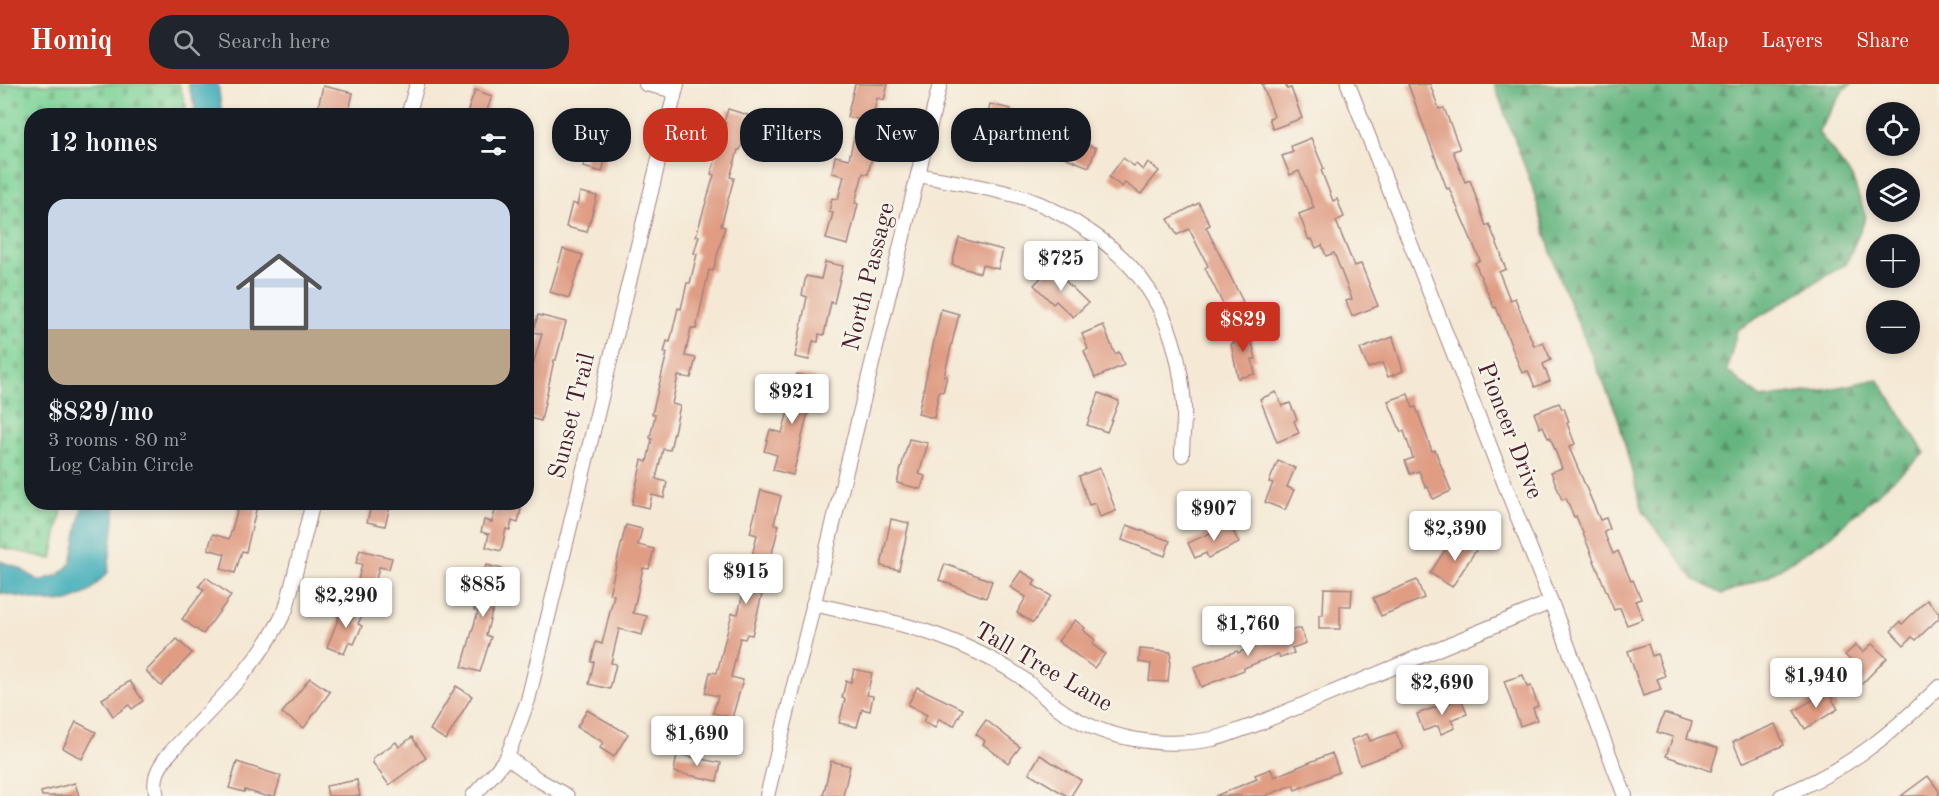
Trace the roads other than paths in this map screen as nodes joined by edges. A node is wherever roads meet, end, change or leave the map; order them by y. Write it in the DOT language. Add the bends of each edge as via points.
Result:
graph roads {
  1 [pos="417,84"];
  2 [pos="646,84"];
  3 [pos="940,84"];
  4 [pos="1348,84"];
  5 [pos="676,87"];
  6 [pos="410,108"];
  7 [pos="918,175"];
  8 [pos="1182,455"];
  9 [pos="311,510"];
  10 [pos="1551,602"];
  11 [pos="813,604"];
  12 [pos="1939,687"];
  13 [pos="507,757"];
  14 [pos="157,796"];
  15 [pos="473,796"];
  16 [pos="567,796"];
  17 [pos="767,796"];
  18 [pos="1625,796"];
  19 [pos="1781,796"];
  1 -- 6 [label="street"];
  2 -- 5 [label="street"];
  3 -- 7 [label="street, North Passage"];
  4 -- 10 [label="street, Pioneer Drive"];
  5 -- 13 [label="street, Sunset Trail" via="528,700"];
  7 -- 8 [label="street" via="1025,198 1052,209 1120,255 1156,300 1167,323 1181,376"];
  7 -- 11 [label="street, North Passage"];
  9 -- 14 [label="street" via="286,609 270,640 159,767 155,779"];
  10 -- 11 [label="street, Tall Tree Lane" via="1252,726 1217,738 1177,743 1130,739 1085,724 1019,676 967,648 919,629"];
  10 -- 18 [label="street, Pioneer Drive"];
  11 -- 17 [label="street, North Passage"];
  12 -- 19 [label="street" via="1848,764"];
  13 -- 15 [label="street, Sunset Trail"];
  13 -- 16 [label="street"];
}
